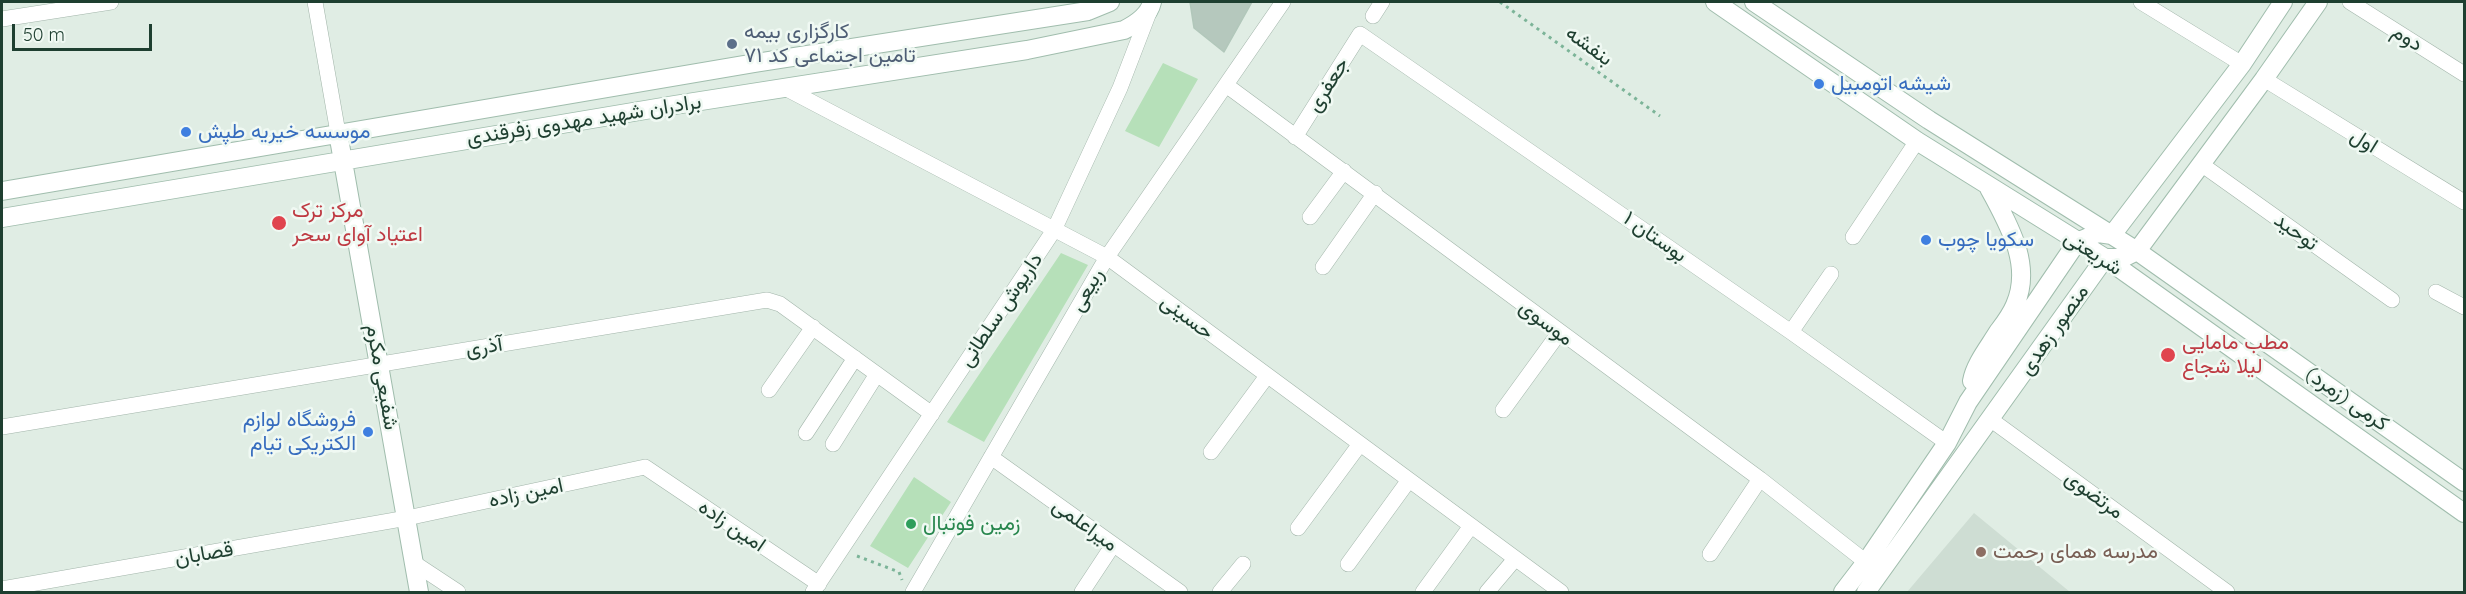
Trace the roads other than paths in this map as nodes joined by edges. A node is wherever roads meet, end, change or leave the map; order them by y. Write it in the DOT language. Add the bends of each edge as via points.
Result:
graph roads {
  1 [pos="111,2"];
  2 [pos="315,2"];
  3 [pos="1110,2"];
  4 [pos="1283,2"];
  5 [pos="1382,2"];
  6 [pos="1715,2"];
  7 [pos="1754,2"];
  8 [pos="2141,2"];
  9 [pos="2283,2"];
  10 [pos="2318,2"];
  11 [pos="2350,2"];
  12 [pos="1152,4"];
  13 [pos="1373,16"];
  14 [pos="2,19"];
  15 [pos="1360,34"];
  16 [pos="755,63"];
  17 [pos="2242,64"];
  18 [pos="2464,74"];
  19 [pos="2264,79"];
  20 [pos="1226,85"];
  21 [pos="785,88"];
  22 [pos="338,133"];
  23 [pos="1295,137"];
  24 [pos="1917,141"];
  25 [pos="342,161"];
  26 [pos="2201,164"];
  27 [pos="1344,171"];
  28 [pos="1988,187"];
  29 [pos="2,191"];
  30 [pos="1375,193"];
  31 [pos="2464,202"];
  32 [pos="1311,217"];
  33 [pos="2,218"];
  34 [pos="1054,230"];
  35 [pos="2112,235"];
  36 [pos="1853,237"];
  37 [pos="2077,242"];
  38 [pos="2137,251"];
  39 [pos="1107,257"];
  40 [pos="2104,258"];
  41 [pos="1323,267"];
  42 [pos="1831,274"];
  43 [pos="2436,292"];
  44 [pos="2392,300"];
  45 [pos="2464,307"];
  46 [pos="813,327"];
  47 [pos="1791,332"];
  48 [pos="1559,333"];
  49 [pos="855,358"];
  50 [pos="380,364"];
  51 [pos="877,374"];
  52 [pos="1267,376"];
  53 [pos="770,390"];
  54 [pos="1968,402"];
  55 [pos="1503,410"];
  56 [pos="932,414"];
  57 [pos="1990,419"];
  58 [pos="2,427"];
  59 [pos="806,433"];
  60 [pos="1947,443"];
  61 [pos="833,444"];
  62 [pos="1360,444"];
  63 [pos="1211,452"];
  64 [pos="991,457"];
  65 [pos="645,467"];
  66 [pos="1760,479"];
  67 [pos="1409,480"];
  68 [pos="2464,482"];
  69 [pos="2464,513"];
  70 [pos="407,518"];
  71 [pos="1471,526"];
  72 [pos="1298,528"];
  73 [pos="1113,544"];
  74 [pos="1710,554"];
  75 [pos="1515,559"];
  76 [pos="1866,562"];
  77 [pos="414,563"];
  78 [pos="1243,564"];
  79 [pos="1348,564"];
  80 [pos="908,587"];
  81 [pos="816,588"];
  82 [pos="2,589"];
  83 [pos="419,592"];
  84 [pos="458,592"];
  85 [pos="1082,592"];
  86 [pos="1180,592"];
  87 [pos="1220,592"];
  88 [pos="1423,592"];
  89 [pos="1487,592"];
  90 [pos="1561,592"];
  91 [pos="1843,592"];
  92 [pos="1866,592"];
  93 [pos="2227,592"];
  1 -- 14 [label="street"];
  2 -- 22 [label="street"];
  3 -- 16 [label="main road, برادران شهید مهدوی زفرقندی" via="1088,11"];
  4 -- 20 [label="street, ربیعی"];
  5 -- 13 [label="street"];
  6 -- 24 [label="main road, شریعتی"];
  7 -- 35 [label="main road, شریعتی" via="1929,120"];
  8 -- 17 [label="street"];
  9 -- 17 [label="main road"];
  10 -- 19 [label="main road"];
  11 -- 18 [label="street, دوم"];
  12 -- 21 [label="main road, برادران شهید مهدوی زفرقندی" via="1138,24 1124,30 1027,50"];
  12 -- 34 [label="street, داریوش سلطانی" via="1120,88"];
  15 -- 23 [label="street, جعفری"];
  15 -- 47 [label="street, بوستان ۱"];
  16 -- 21 [label="main road"];
  16 -- 22 [label="main road, برادران شهید مهدوی زفرقندی"];
  17 -- 19 [label="main road"];
  17 -- 35 [label="main road"];
  19 -- 26 [label="main road"];
  19 -- 31 [label="street, اول"];
  20 -- 23 [label="street, موسوی"];
  20 -- 39 [label="street, ربیعی"];
  21 -- 25 [label="main road, برادران شهید مهدوی زفرقندی"];
  21 -- 34 [label="street, حسینی"];
  22 -- 25 [label="main road, شفیعی مکرم"];
  22 -- 29 [label="main road, برادران شهید مهدوی زفرقندی"];
  23 -- 27 [label="street, موسوی"];
  24 -- 28 [label="main road, شریعتی"];
  24 -- 36 [label="street"];
  25 -- 33 [label="main road, برادران شهید مهدوی زفرقندی"];
  25 -- 50 [label="main road, شفیعی مکرم"];
  26 -- 38 [label="main road"];
  26 -- 44 [label="street, توحید"];
  27 -- 30 [label="street, موسوی"];
  27 -- 32 [label="street"];
  28 -- 37 [label="main road, شریعتی"];
  28 -- 54 [label="main road" via="2019,252 2022,276 2016,305 1973,375"];
  30 -- 41 [label="street"];
  30 -- 48 [label="street, موسوی"];
  34 -- 39 [label="street, حسینی"];
  34 -- 56 [label="street, داریوش سلطانی"];
  35 -- 37 [label="main road" via="2098,233"];
  35 -- 38 [label="main road, کرمی (زمرد)"];
  37 -- 40 [label="main road, شریعتی"];
  37 -- 54 [label="main road, منصور زهدی"];
  38 -- 40 [label="main road" via="2123,258"];
  38 -- 68 [label="main road, کرمی (زمرد)"];
  39 -- 52 [label="street, حسینی"];
  39 -- 64 [label="street, ربیعی"];
  40 -- 57 [label="main road, منصور زهدی"];
  40 -- 69 [label="main road, شریعتی"];
  42 -- 47 [label="street"];
  43 -- 45 [label="street"];
  46 -- 49 [label="street, آذری"];
  46 -- 50 [label="street, آذری" via="780,304 767,300"];
  46 -- 53 [label="street"];
  47 -- 60 [label="street, بوستان ۱"];
  48 -- 55 [label="street"];
  48 -- 66 [label="street, موسوی"];
  49 -- 51 [label="street, آذری"];
  49 -- 59 [label="street"];
  50 -- 58 [label="street, آذری"];
  50 -- 70 [label="main road, شفیعی مکرم"];
  51 -- 56 [label="street, آذری"];
  51 -- 61 [label="street"];
  52 -- 62 [label="street, حسینی"];
  52 -- 63 [label="street"];
  54 -- 60 [label="main road, منصور زهدی"];
  56 -- 81 [label="street, داریوش سلطانی"];
  57 -- 92 [label="main road, منصور زهدی"];
  57 -- 93 [label="street, مرتضوی"];
  60 -- 76 [label="main road, منصور زهدی"];
  62 -- 67 [label="street, حسینی"];
  62 -- 72 [label="street"];
  64 -- 73 [label="street, میراعلمی"];
  64 -- 80 [label="street, ربیعی"];
  65 -- 70 [label="street, امين زاده"];
  65 -- 81 [label="street, امین زاده"];
  66 -- 74 [label="street"];
  66 -- 76 [label="street, موسوی"];
  67 -- 71 [label="street, حسینی"];
  67 -- 79 [label="street"];
  70 -- 77 [label="main road, شفیعی مکرم"];
  70 -- 82 [label="street, قصابان"];
  71 -- 75 [label="street, حسینی"];
  71 -- 88 [label="street"];
  73 -- 85 [label="street"];
  73 -- 86 [label="street, میراعلمی"];
  75 -- 89 [label="street"];
  75 -- 90 [label="street, حسینی"];
  76 -- 91 [label="main road, منصور زهدی"];
  77 -- 83 [label="main road, شفیعی مکرم"];
  77 -- 84 [label="street"];
  78 -- 87 [label="street"];
}
